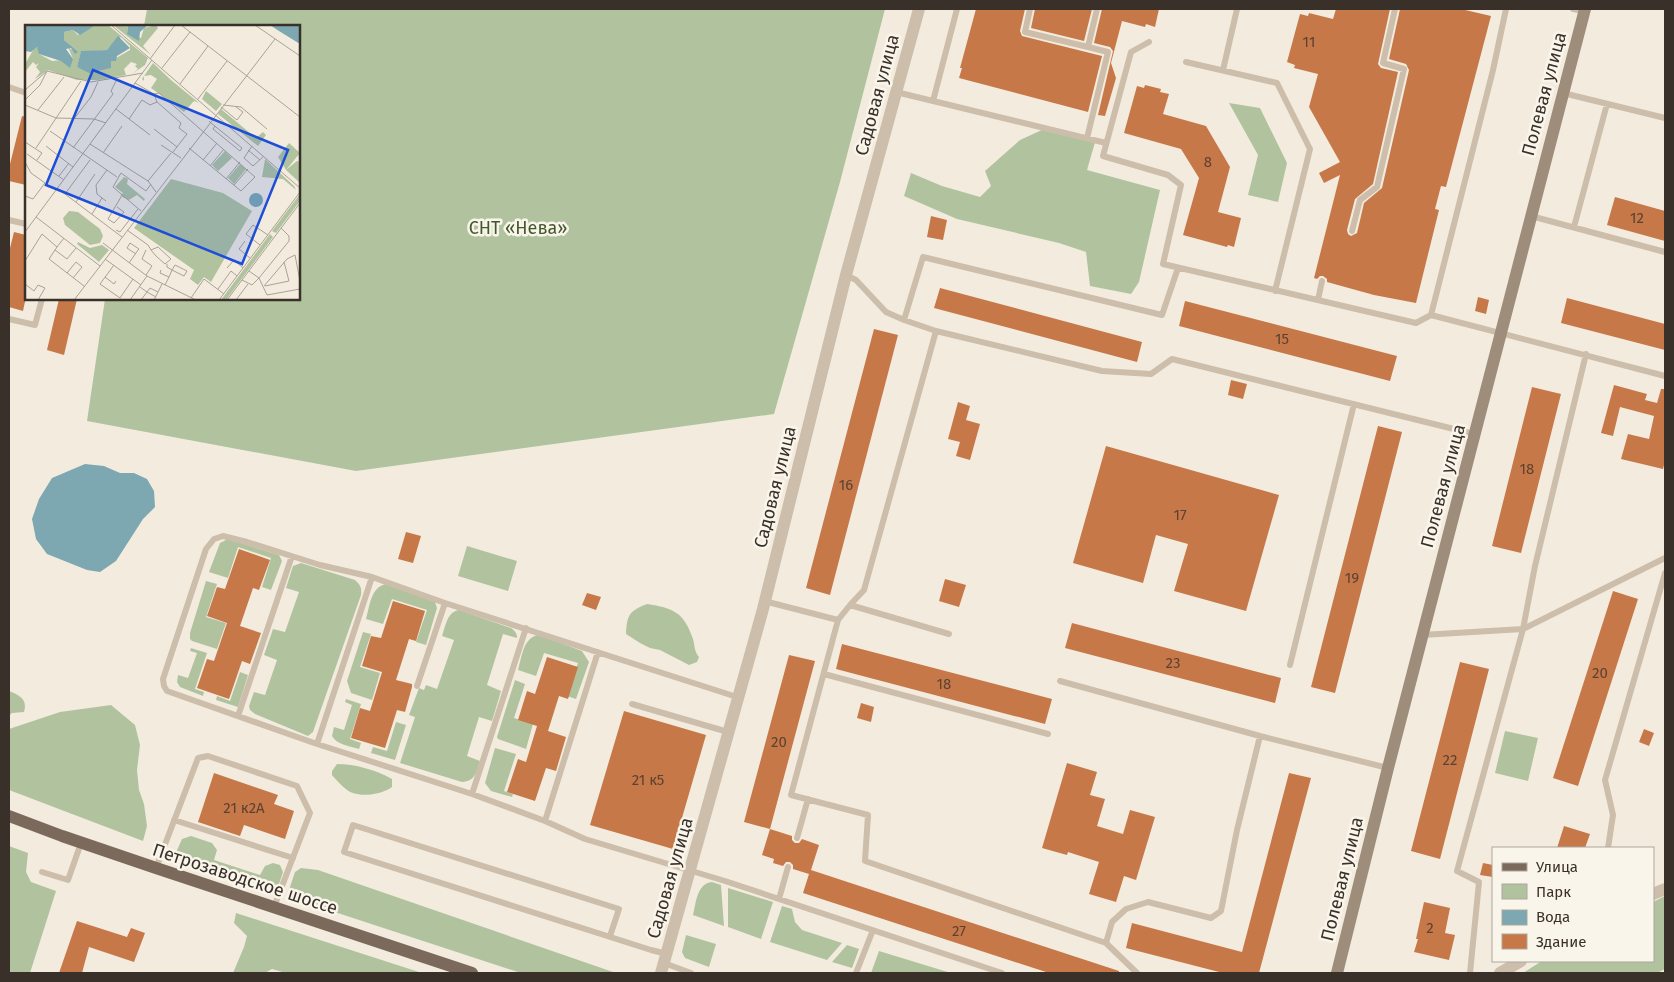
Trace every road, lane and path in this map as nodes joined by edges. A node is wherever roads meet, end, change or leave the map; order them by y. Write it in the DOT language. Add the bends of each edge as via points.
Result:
graph roads {
  1 [pos="919,9"];
  2 [pos="957,9"];
  3 [pos="1030,9"];
  4 [pos="1097,9"];
  5 [pos="1237,9"];
  6 [pos="1395,9"];
  7 [pos="1506,9"];
  8 [pos="1581,10"];
  9 [pos="1148,42"];
  10 [pos="1088,47"];
  11 [pos="1186,62"];
  12 [pos="1223,70"];
  13 [pos="9,88"];
  14 [pos="896,92"];
  15 [pos="25,93"];
  16 [pos="1563,93"];
  17 [pos="932,101"];
  18 [pos="1607,104"];
  19 [pos="1665,118"];
  20 [pos="1086,138"];
  21 [pos="1106,143"];
  22 [pos="1531,216"];
  23 [pos="9,220"];
  24 [pos="25,224"];
  25 [pos="1574,227"];
  26 [pos="1352,231"];
  27 [pos="1665,252"];
  28 [pos="1178,268"];
  29 [pos="846,274"];
  30 [pos="1322,281"];
  31 [pos="1275,291"];
  32 [pos="42,300"];
  33 [pos="1318,300"];
  34 [pos="1431,315"];
  35 [pos="9,320"];
  36 [pos="904,320"];
  37 [pos="936,331"];
  38 [pos="1500,333"];
  39 [pos="1586,354"];
  40 [pos="1665,376"];
  41 [pos="1354,404"];
  42 [pos="1474,434"];
  43 [pos="292,556"];
  44 [pos="1665,558"];
  45 [pos="1665,573"];
  46 [pos="372,577"];
  47 [pos="764,601"];
  48 [pos="445,603"];
  49 [pos="850,605"];
  50 [pos="838,620"];
  51 [pos="526,628"];
  52 [pos="1523,629"];
  53 [pos="949,634"];
  54 [pos="1422,635"];
  55 [pos="598,652"];
  56 [pos="1290,665"];
  57 [pos="824,674"];
  58 [pos="1060,681"];
  59 [pos="417,686"];
  60 [pos="737,697"];
  61 [pos="632,704"];
  62 [pos="238,716"];
  63 [pos="728,732"];
  64 [pos="1048,734"];
  65 [pos="1260,736"];
  66 [pos="317,744"];
  67 [pos="1388,768"];
  68 [pos="472,794"];
  69 [pos="808,799"];
  70 [pos="9,816"];
  71 [pos="174,820"];
  72 [pos="545,820"];
  73 [pos="797,838"];
  74 [pos="81,843"];
  75 [pos="1608,847"];
  76 [pos="293,858"];
  77 [pos="156,868"];
  78 [pos="788,868"];
  79 [pos="690,871"];
  80 [pos="42,872"];
  81 [pos="779,899"];
  82 [pos="274,906"];
  83 [pos="873,930"];
  84 [pos="610,936"];
  85 [pos="1106,943"];
  86 [pos="1519,962"];
  87 [pos="664,963"];
  88 [pos="472,973"];
  89 [pos="691,973"];
  90 [pos="856,973"];
  91 [pos="1002,973"];
  92 [pos="1137,973"];
  93 [pos="1337,973"];
  94 [pos="1470,973"];
  95 [pos="1500,973"];
  1 -- 14 [label="street, Садовая улица"];
  2 -- 17 [label="lane"];
  3 -- 10 [label="lane" via="1024,32"];
  4 -- 10 [label="lane"];
  5 -- 12 [label="lane"];
  6 -- 26 [label="lane" via="1383,63 1404,69 1377,187 1360,200"];
  7 -- 34 [label="lane"];
  8 -- 16 [label="street, Полевая улица"];
  9 -- 21 [label="lane" via="1131,52"];
  10 -- 20 [label="lane" via="1108,52"];
  11 -- 12 [label="lane"];
  12 -- 31 [label="lane" via="1277,83 1310,149"];
  13 -- 15 [label="lane"];
  14 -- 17 [label="lane"];
  14 -- 29 [label="street, Садовая улица"];
  16 -- 18 [label="lane"];
  16 -- 22 [label="street, Полевая улица"];
  17 -- 20 [label="lane"];
  18 -- 19 [label="lane"];
  18 -- 25 [label="lane"];
  20 -- 21 [label="lane"];
  21 -- 28 [label="lane" via="1103,156 1168,175 1181,185 1163,264"];
  22 -- 25 [label="lane"];
  22 -- 38 [label="street, Полевая улица"];
  23 -- 24 [label="lane"];
  25 -- 27 [label="lane"];
  28 -- 31 [label="lane"];
  28 -- 36 [label="lane" via="1162,315 923,257"];
  29 -- 36 [label="lane" via="856,280 886,312"];
  29 -- 47 [label="street, Садовая улица"];
  30 -- 33 [label="lane"];
  31 -- 33 [label="lane"];
  32 -- 35 [label="lane" via="35,325"];
  33 -- 34 [label="lane" via="1416,323"];
  34 -- 38 [label="lane"];
  36 -- 37 [label="lane"];
  37 -- 41 [label="lane" via="1102,372 1151,374 1172,359"];
  37 -- 49 [label="lane" via="864,590"];
  38 -- 39 [label="lane"];
  38 -- 42 [label="street, Полевая улица"];
  39 -- 40 [label="lane"];
  39 -- 52 [label="lane"];
  41 -- 42 [label="lane"];
  41 -- 56 [label="lane"];
  42 -- 54 [label="street, Полевая улица"];
  43 -- 46 [label="lane"];
  43 -- 62 [label="lane"];
  43 -- 62 [label="lane" via="223,536 214,539 206,549 163,679 164,686 167,691"];
  44 -- 52 [label="lane"];
  45 -- 75 [label="lane" via="1605,780 1613,815"];
  46 -- 48 [label="lane"];
  46 -- 66 [label="lane"];
  47 -- 50 [label="lane"];
  47 -- 60 [label="street, Садовая улица"];
  48 -- 51 [label="lane"];
  48 -- 59 [label="lane"];
  49 -- 50 [label="lane"];
  49 -- 53 [label="lane"];
  50 -- 57 [label="lane"];
  51 -- 55 [label="lane"];
  51 -- 68 [label="lane"];
  52 -- 54 [label="lane"];
  52 -- 94 [label="lane" via="1457,871 1480,882"];
  54 -- 67 [label="street, Полевая улица"];
  55 -- 60 [label="lane"];
  55 -- 72 [label="lane"];
  57 -- 64 [label="lane"];
  57 -- 69 [label="lane" via="791,795"];
  58 -- 65 [label="lane"];
  60 -- 63 [label="street, Садовая улица"];
  61 -- 63 [label="lane"];
  62 -- 66 [label="lane"];
  63 -- 79 [label="street, Садовая улица"];
  65 -- 67 [label="lane"];
  65 -- 85 [label="lane" via="1221,911 1211,918 1148,902 1126,909 1112,922"];
  66 -- 68 [label="lane"];
  67 -- 93 [label="street, Полевая улица"];
  68 -- 72 [label="lane"];
  69 -- 73 [label="lane"];
  69 -- 85 [label="lane" via="868,816 865,861"];
  70 -- 74 [label="main road, Петрозаводское шоссе"];
  71 -- 76 [label="lane"];
  71 -- 76 [label="lane" via="198,758 208,756 297,786 310,813"];
  71 -- 77 [label="lane"];
  72 -- 79 [label="lane" via="585,839"];
  74 -- 77 [label="main road, Петрозаводское шоссе"];
  74 -- 80 [label="lane" via="68,880"];
  76 -- 82 [label="lane"];
  77 -- 82 [label="main road, Петрозаводское шоссе"];
  78 -- 81 [label="lane"];
  79 -- 81 [label="lane"];
  79 -- 87 [label="street, Садовая улица"];
  81 -- 83 [label="lane"];
  82 -- 88 [label="main road, Петрозаводское шоссе"];
  83 -- 90 [label="lane"];
  83 -- 91 [label="lane"];
  84 -- 84 [label="lane" via="344,852 353,825 619,909"];
  84 -- 87 [label="lane"];
  85 -- 92 [label="lane"];
  86 -- 95 [label="street"];
  87 -- 89 [label="lane"];
}
